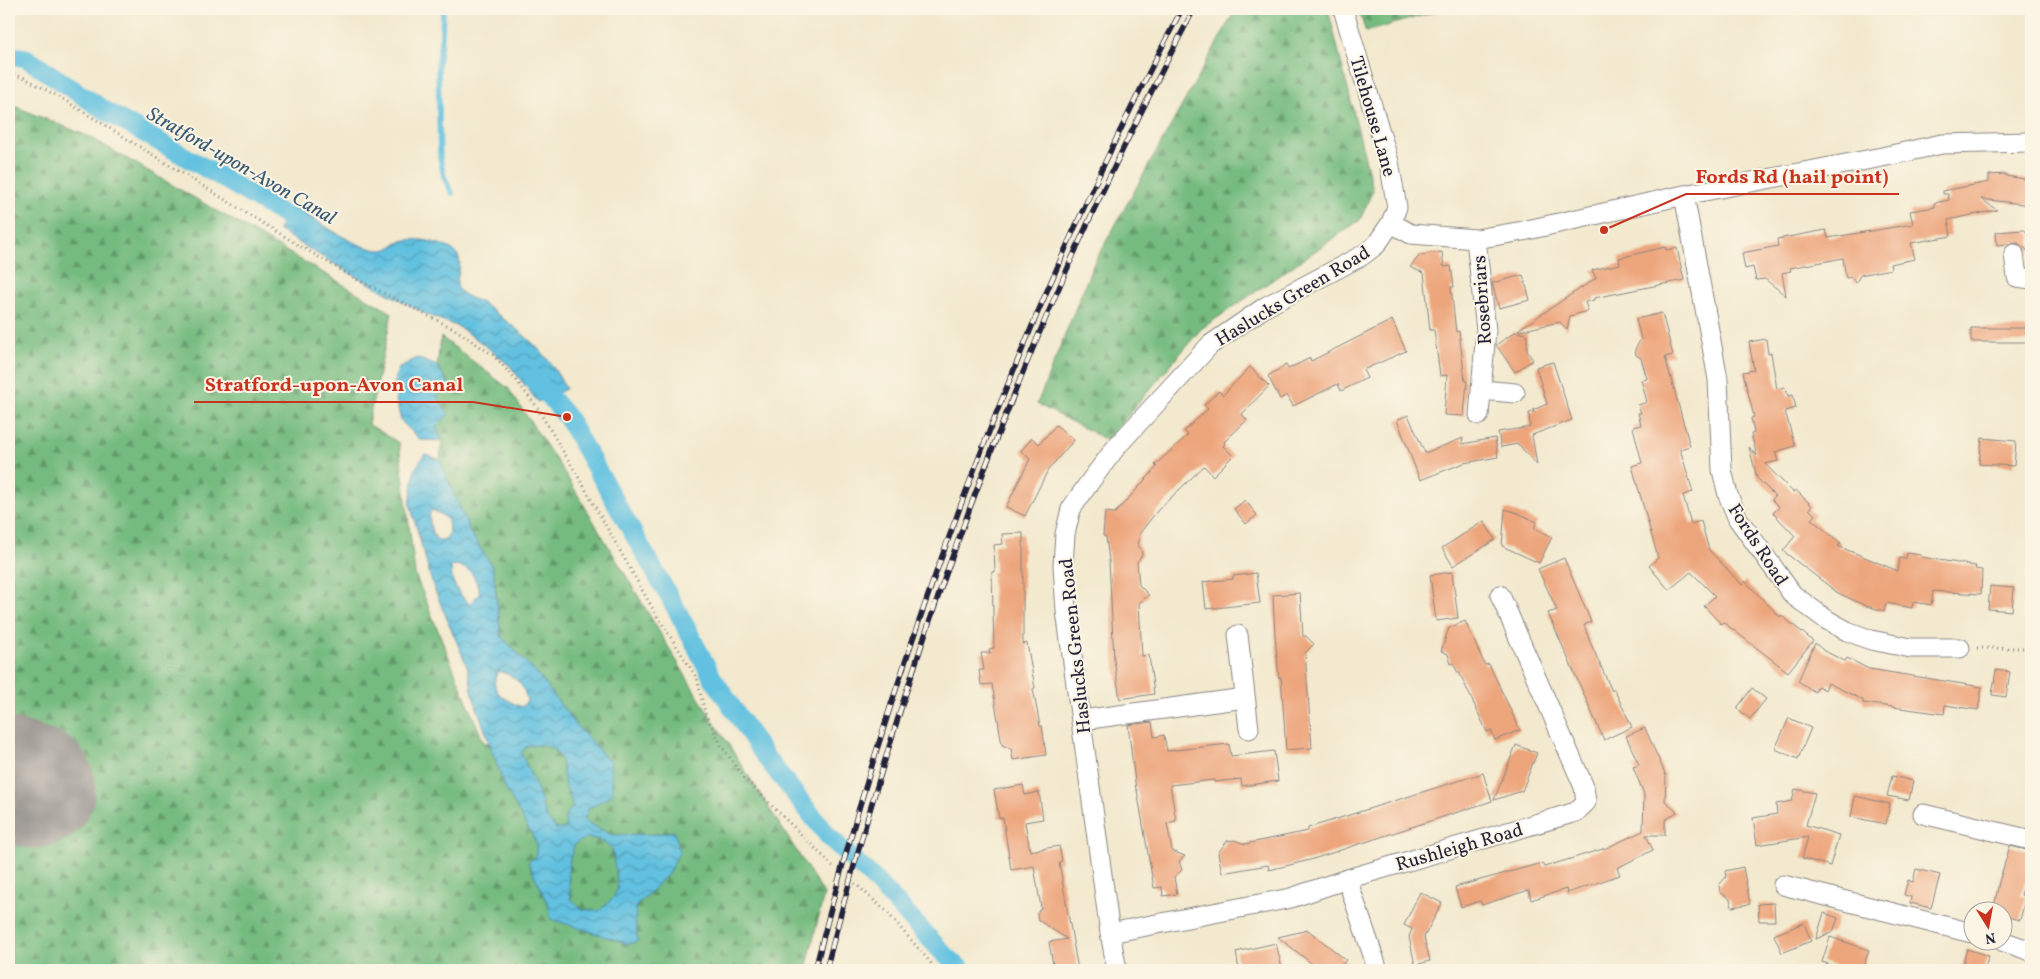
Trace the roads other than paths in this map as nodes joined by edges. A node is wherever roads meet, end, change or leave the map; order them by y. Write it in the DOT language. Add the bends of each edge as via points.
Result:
graph roads {
  1 [pos="1343,9"];
  2 [pos="2031,142"];
  3 [pos="1684,195"];
  4 [pos="1391,223"];
  5 [pos="1476,239"];
  6 [pos="2014,254"];
  7 [pos="2031,279"];
  8 [pos="1482,390"];
  9 [pos="1515,393"];
  10 [pos="1480,415"];
  11 [pos="1500,595"];
  12 [pos="1238,635"];
  13 [pos="1960,648"];
  14 [pos="1245,698"];
  15 [pos="1082,720"];
  16 [pos="1249,729"];
  17 [pos="1923,814"];
  18 [pos="2031,840"];
  19 [pos="1347,879"];
  20 [pos="1783,885"];
  21 [pos="1962,930"];
  22 [pos="1110,933"];
  23 [pos="2012,944"];
  24 [pos="2031,950"];
  25 [pos="1117,970"];
  26 [pos="1378,970"];
  1 -- 4 [label="street, Tilehouse Lane" via="1390,162 1397,207"];
  2 -- 3 [label="street" via="1942,144"];
  3 -- 5 [label="street"];
  3 -- 13 [label="street, Fords Road" via="1718,379 1722,470 1738,519 1793,596 1827,620 1871,640 1911,648"];
  4 -- 5 [label="street" via="1411,234"];
  4 -- 15 [label="street, Haslucks Green Road" via="1376,245 1363,254 1265,307 1210,345 1117,446 1072,509 1065,534 1063,566 1066,611"];
  5 -- 8 [label="street, Rosebriars" via="1486,330"];
  6 -- 7 [label="street" via="2017,277"];
  8 -- 9 [label="street"];
  8 -- 10 [label="street, Rosebriars"];
  11 -- 19 [label="street, Rushleigh Road" via="1584,787 1586,802 1576,812"];
  12 -- 14 [label="street"];
  14 -- 15 [label="street"];
  14 -- 16 [label="street"];
  15 -- 22 [label="street, Haslucks Green Road"];
  17 -- 18 [label="street"];
  19 -- 22 [label="street, Rushleigh Road" via="1291,898"];
  19 -- 26 [label="street"];
  20 -- 21 [label="street"];
  22 -- 25 [label="street, Haslucks Green Road"];
  23 -- 24 [label="street"];
}
